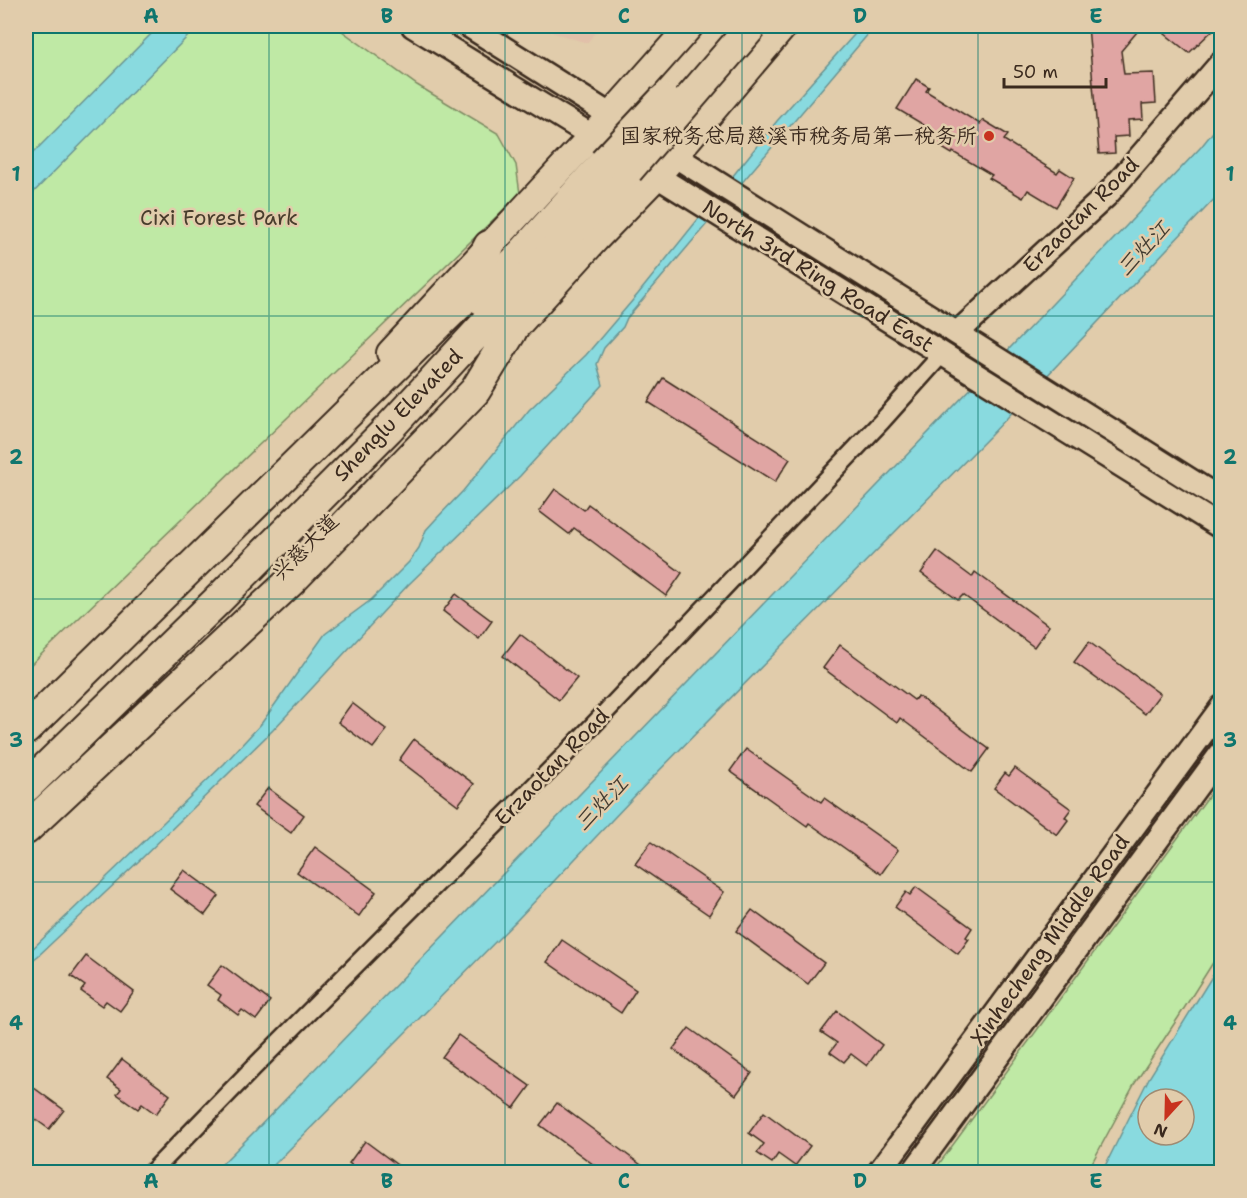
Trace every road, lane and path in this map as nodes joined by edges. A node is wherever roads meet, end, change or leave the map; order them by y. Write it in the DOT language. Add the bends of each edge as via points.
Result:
graph roads {
  1 [pos="413,26"];
  2 [pos="469,26"];
  3 [pos="690,26"];
  4 [pos="730,26"];
  5 [pos="752,26"];
  6 [pos="784,26"];
  7 [pos="1221,62"];
  8 [pos="611,116"];
  9 [pos="592,136"];
  10 [pos="675,156"];
  11 [pos="657,176"];
  12 [pos="489,246"];
  13 [pos="511,332"];
  14 [pos="957,333"];
  15 [pos="942,354"];
  16 [pos="1221,500"];
  17 [pos="1221,528"];
  18 [pos="1221,707"];
  19 [pos="26,710"];
  20 [pos="26,729"];
  21 [pos="1221,752"];
  22 [pos="26,757"];
  23 [pos="26,787"];
  24 [pos="26,815"];
  25 [pos="26,829"];
  26 [pos="152,1173"];
  27 [pos="879,1173"];
  28 [pos="913,1173"];
  1 -- 9 [label="main road, North 3rd Ring Road East"];
  2 -- 8 [label="main road, North 3rd Ring Road East"];
  3 -- 8 [label="main road"];
  4 -- 22 [label="highway, Shenglu Elevated, bridge" via="375,416 203,589"];
  5 -- 23 [label="highway, Shenglu Elevated, bridge" via="628,170 387,429"];
  6 -- 10 [label="main road, 兴慈大道"];
  7 -- 14 [label="main road, Erzaotan Road" via="1106,196"];
  8 -- 9 [label="main road"];
  8 -- 10 [label="main road, North 3rd Ring Road East"];
  9 -- 11 [label="main road, North 3rd Ring Road East"];
  9 -- 12 [label="main road"];
  10 -- 11 [label="main road, 兴慈大道"];
  10 -- 14 [label="main road, North 3rd Ring Road East"];
  11 -- 13 [label="main road, 兴慈大道"];
  11 -- 15 [label="main road, North 3rd Ring Road East"];
  12 -- 19 [label="main road" via="233,521"];
  12 -- 20 [label="highway" via="460,303"];
  13 -- 24 [label="main road, 兴慈大道" via="250,603"];
  13 -- 25 [label="highway" via="475,391 292,580"];
  14 -- 16 [label="main road, North 3rd Ring Road East"];
  15 -- 17 [label="main road, North 3rd Ring Road East"];
  15 -- 26 [label="street, Erzaotan Road" via="561,759"];
  18 -- 27 [label="main road, Xinhecheng Middle Road"];
  21 -- 28 [label="main road, Xinhecheng Middle Road"];
}
